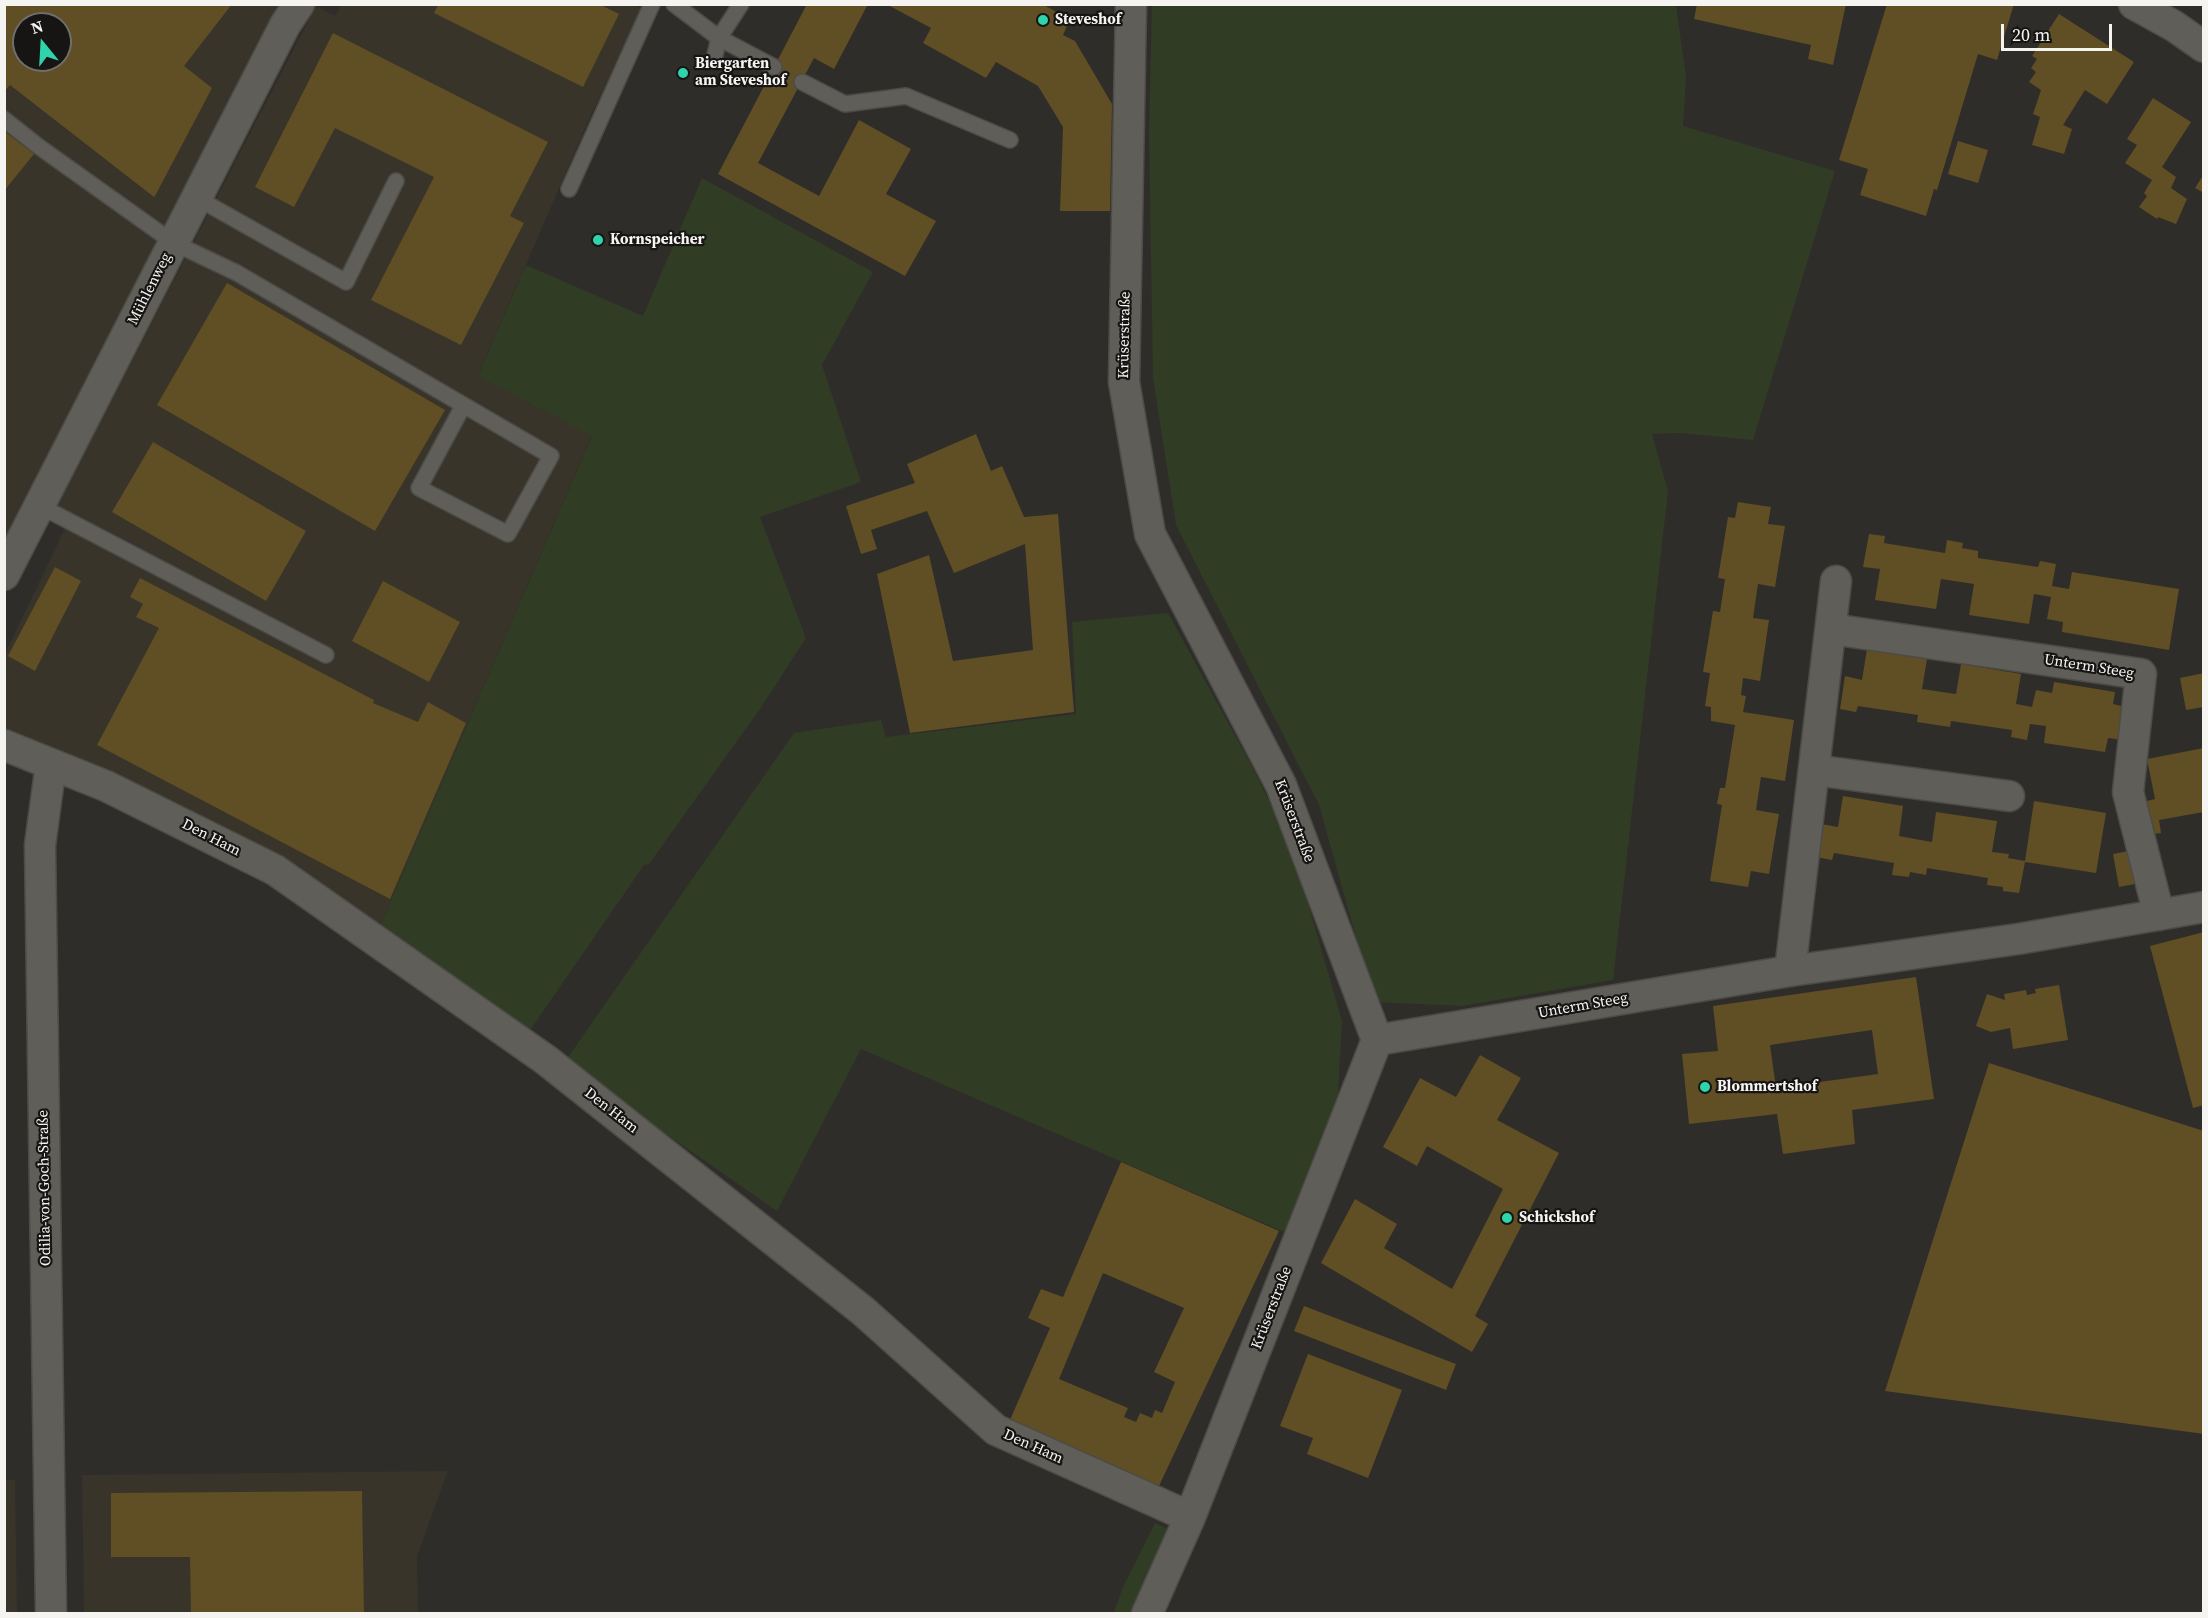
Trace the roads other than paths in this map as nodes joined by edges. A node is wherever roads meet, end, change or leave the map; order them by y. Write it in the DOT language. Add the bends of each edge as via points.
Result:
graph roads {
  1 [pos="299,4"];
  2 [pos="652,4"];
  3 [pos="674,4"];
  4 [pos="741,4"];
  5 [pos="1131,4"];
  6 [pos="2134,4"];
  7 [pos="719,38"];
  8 [pos="2204,47"];
  9 [pos="714,59"];
  10 [pos="774,67"];
  11 [pos="802,82"];
  12 [pos="4,119"];
  13 [pos="1010,140"];
  14 [pos="396,181"];
  15 [pos="569,189"];
  16 [pos="197,198"];
  17 [pos="174,243"];
  18 [pos="463,406"];
  19 [pos="40,506"];
  20 [pos="4,575"];
  21 [pos="1836,581"];
  22 [pos="1831,630"];
  23 [pos="326,654"];
  24 [pos="4,745"];
  25 [pos="51,764"];
  26 [pos="1814,770"];
  27 [pos="2009,796"];
  28 [pos="2204,907"];
  29 [pos="2159,915"];
  30 [pos="1790,971"];
  31 [pos="1377,1040"];
  32 [pos="1190,1517"];
  33 [pos="51,1614"];
  34 [pos="1147,1614"];
  1 -- 16 [label="street, Mühlenweg"];
  2 -- 15 [label="lane"];
  3 -- 7 [label="lane"];
  4 -- 7 [label="lane"];
  5 -- 31 [label="street, Krüserstraße" via="1124,382 1150,534 1281,784"];
  6 -- 8 [label="street"];
  7 -- 9 [label="lane"];
  7 -- 10 [label="lane"];
  11 -- 13 [label="lane" via="845,104 906,96"];
  12 -- 17 [label="lane"];
  14 -- 16 [label="lane" via="346,282"];
  16 -- 17 [label="street, Mühlenweg"];
  17 -- 18 [label="lane" via="237,273"];
  17 -- 19 [label="street, Mühlenweg"];
  18 -- 18 [label="lane" via="419,488 508,534 551,456"];
  19 -- 20 [label="street, Mühlenweg"];
  19 -- 23 [label="lane"];
  21 -- 22 [label="street"];
  22 -- 26 [label="street"];
  22 -- 29 [label="street, Unterm Steeg" via="2141,674 2128,792"];
  24 -- 25 [label="street, Den Ham"];
  25 -- 32 [label="street, Den Ham" via="106,786 275,870 546,1060 863,1311 996,1430"];
  25 -- 33 [label="street, Odilia-von-Goch-Straße" via="40,845"];
  26 -- 27 [label="street"];
  26 -- 30 [label="street"];
  28 -- 29 [label="street, Unterm Steeg"];
  29 -- 30 [label="street, Unterm Steeg"];
  30 -- 31 [label="street, Unterm Steeg"];
  31 -- 32 [label="street, Krüserstraße"];
  32 -- 34 [label="street, Krüserstraße"];
}
